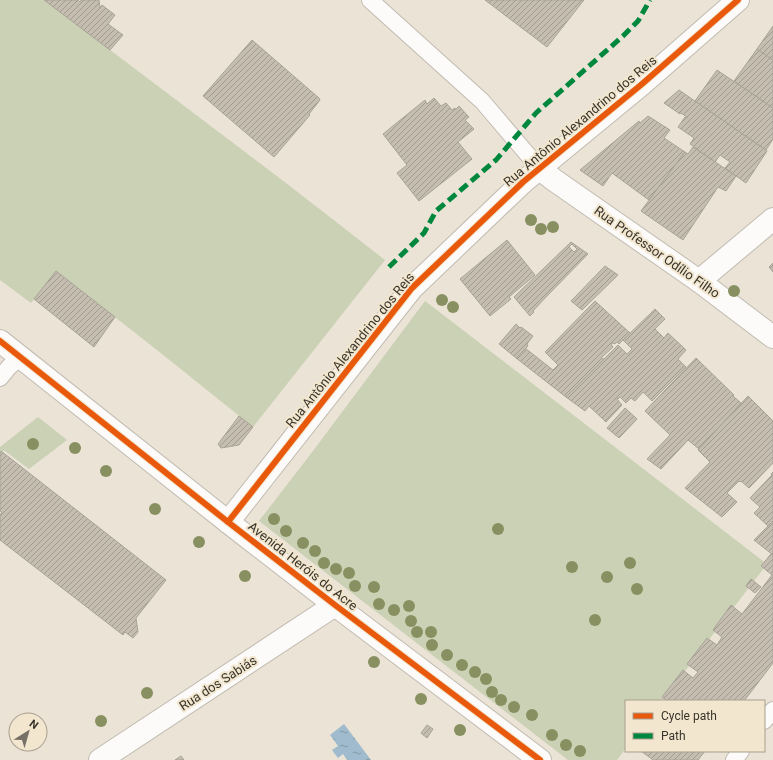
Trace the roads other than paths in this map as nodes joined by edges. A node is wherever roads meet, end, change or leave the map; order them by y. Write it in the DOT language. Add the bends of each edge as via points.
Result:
graph roads {
  1 [pos="370,0"];
  2 [pos="729,3"];
  3 [pos="540,169"];
  4 [pos="773,219"];
  5 [pos="699,281"];
  6 [pos="773,337"];
  7 [pos="0,341"];
  8 [pos="20,357"];
  9 [pos="0,378"];
  10 [pos="228,522"];
  11 [pos="335,605"];
  12 [pos="773,710"];
  13 [pos="765,720"];
  14 [pos="740,752"];
  15 [pos="100,760"];
  16 [pos="540,760"];
  17 [pos="734,760"];
  1 -- 3 [label="lane" via="482,101"];
  2 -- 3 [label="street, Rua Antônio Alexandrino dos Reis" via="642,84"];
  3 -- 5 [label="street, Rua Professor Odílio Filho"];
  3 -- 10 [label="street, Rua Antônio Alexandrino dos Reis" via="412,288"];
  4 -- 5 [label="street"];
  5 -- 6 [label="street, Rua Professor Odílio Filho"];
  7 -- 8 [label="street, Avenida Heróis do Acre"];
  8 -- 9 [label="lane"];
  8 -- 10 [label="street, Avenida Heróis do Acre"];
  10 -- 11 [label="street, Avenida Heróis do Acre"];
  11 -- 15 [label="street, Rua dos Sabiás"];
  11 -- 16 [label="street, Avenida Heróis do Acre"];
  12 -- 13 [label="lane"];
  14 -- 17 [label="lane"];
}
